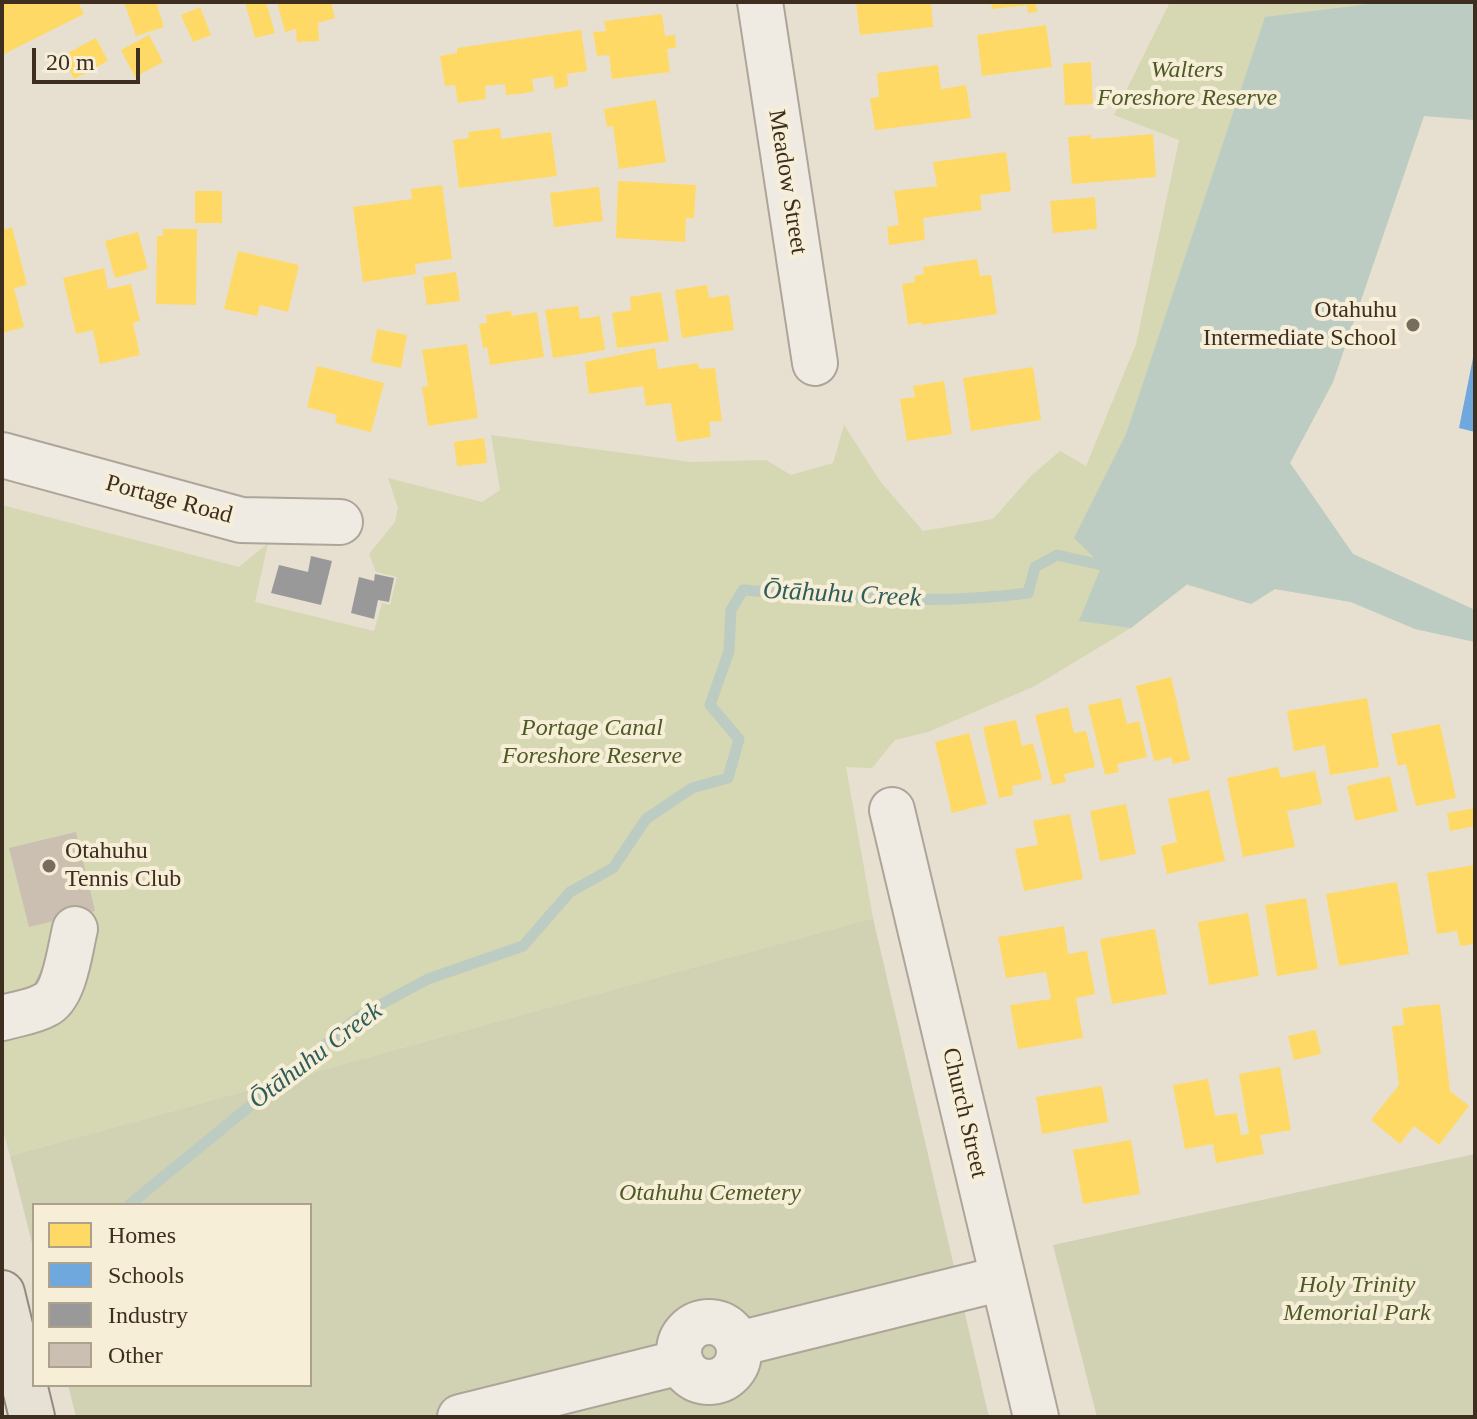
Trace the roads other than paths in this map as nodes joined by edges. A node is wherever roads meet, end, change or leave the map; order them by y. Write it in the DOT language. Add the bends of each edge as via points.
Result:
graph roads {
  1 [pos="760,2"];
  2 [pos="815,363"];
  3 [pos="2,455"];
  4 [pos="340,522"];
  5 [pos="892,810"];
  6 [pos="75,929"];
  7 [pos="2,1018"];
  8 [pos="1003,1278"];
  9 [pos="2,1293"];
  10 [pos="32,1417"];
  11 [pos="460,1417"];
  12 [pos="1036,1417"];
  1 -- 2 [label="street, Meadow Street"];
  3 -- 4 [label="street, Portage Road" via="241,520"];
  5 -- 8 [label="street, Church Street"];
  6 -- 7 [label="street" via="65,972 48,1005"];
  8 -- 11 [label="street" via="738,1344 719,1323 700,1323 684,1335 681,1362"];
  8 -- 12 [label="street, Church Street"];
  9 -- 10 [label="main road"];
}
